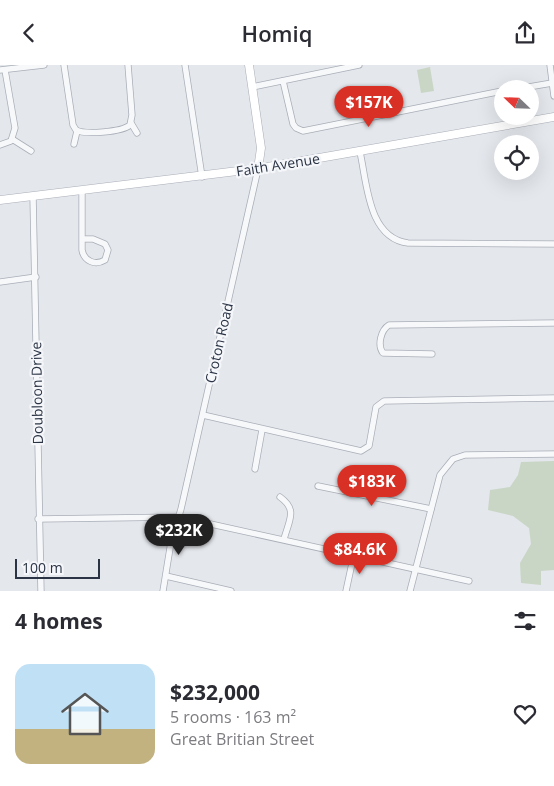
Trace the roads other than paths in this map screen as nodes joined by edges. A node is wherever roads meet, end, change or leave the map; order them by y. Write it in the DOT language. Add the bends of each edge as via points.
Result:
graph roads {
  1 [pos="44,65"];
  2 [pos="64,65"];
  3 [pos="128,65"];
  4 [pos="184,65"];
  5 [pos="249,65"];
  6 [pos="360,65"];
  7 [pos="550,65"];
  8 [pos="2,70"];
  9 [pos="283,81"];
  10 [pos="552,83"];
  11 [pos="539,85"];
  12 [pos="252,87"];
  13 [pos="494,93"];
  14 [pos="554,96"];
  15 [pos="554,117"];
  16 [pos="131,123"];
  17 [pos="77,131"];
  18 [pos="137,133"];
  19 [pos="12,139"];
  20 [pos="74,144"];
  21 [pos="0,145"];
  22 [pos="31,151"];
  23 [pos="360,152"];
  24 [pos="258,169"];
  25 [pos="202,177"];
  26 [pos="82,190"];
  27 [pos="33,196"];
  28 [pos="0,200"];
  29 [pos="82,239"];
  30 [pos="554,244"];
  31 [pos="36,277"];
  32 [pos="0,282"];
  33 [pos="554,323"];
  34 [pos="432,354"];
  35 [pos="554,398"];
  36 [pos="203,415"];
  37 [pos="262,430"];
  38 [pos="554,454"];
  39 [pos="255,469"];
  40 [pos="318,486"];
  41 [pos="280,497"];
  42 [pos="430,509"];
  43 [pos="179,517"];
  44 [pos="38,519"];
  45 [pos="284,539"];
  46 [pos="354,555"];
  47 [pos="415,568"];
  48 [pos="166,576"];
  49 [pos="469,581"];
  50 [pos="40,591"];
  51 [pos="163,591"];
  52 [pos="230,591"];
  53 [pos="346,591"];
  54 [pos="410,591"];
  1 -- 8 [label="street"];
  2 -- 17 [label="street"];
  3 -- 16 [label="street"];
  4 -- 25 [label="street"];
  5 -- 12 [label="street"];
  6 -- 9 [label="street"];
  7 -- 10 [label="street"];
  8 -- 19 [label="street" via="14,128"];
  9 -- 12 [label="street"];
  9 -- 13 [label="street" via="293,124 303,131"];
  10 -- 11 [label="street"];
  10 -- 14 [label="street"];
  12 -- 24 [label="street" via="261,148"];
  15 -- 23 [label="street, Faith Avenue"];
  16 -- 17 [label="street" via="122,130"];
  16 -- 18 [label="street"];
  17 -- 20 [label="street"];
  19 -- 21 [label="street"];
  19 -- 22 [label="street"];
  23 -- 24 [label="street, Faith Avenue"];
  23 -- 30 [label="street" via="376,220 382,230 397,241"];
  24 -- 25 [label="street, Faith Avenue"];
  24 -- 36 [label="street, Croton Road"];
  25 -- 26 [label="street, Faith Avenue"];
  26 -- 27 [label="street, Faith Avenue"];
  26 -- 29 [label="street"];
  27 -- 28 [label="street, Faith Avenue"];
  27 -- 31 [label="street, Doubloon Drive"];
  29 -- 29 [label="street" via="105,244 108,250 105,261 98,263 85,259"];
  31 -- 32 [label="street"];
  31 -- 44 [label="street, Doubloon Drive"];
  33 -- 34 [label="street" via="389,325 384,329 380,343 383,353"];
  35 -- 37 [label="street" via="382,401 375,409 369,446 363,451"];
  36 -- 37 [label="street"];
  36 -- 43 [label="street, Croton Road"];
  37 -- 39 [label="street"];
  38 -- 42 [label="street" via="460,455 444,468"];
  40 -- 42 [label="street"];
  41 -- 45 [label="street" via="291,509"];
  42 -- 47 [label="street"];
  43 -- 44 [label="street"];
  43 -- 45 [label="street"];
  43 -- 48 [label="street, Croton Road"];
  44 -- 50 [label="street, Doubloon Drive"];
  45 -- 46 [label="street"];
  46 -- 47 [label="street"];
  46 -- 53 [label="street"];
  47 -- 49 [label="street"];
  47 -- 54 [label="street"];
  48 -- 51 [label="street, Croton Road"];
  48 -- 52 [label="street"];
}
